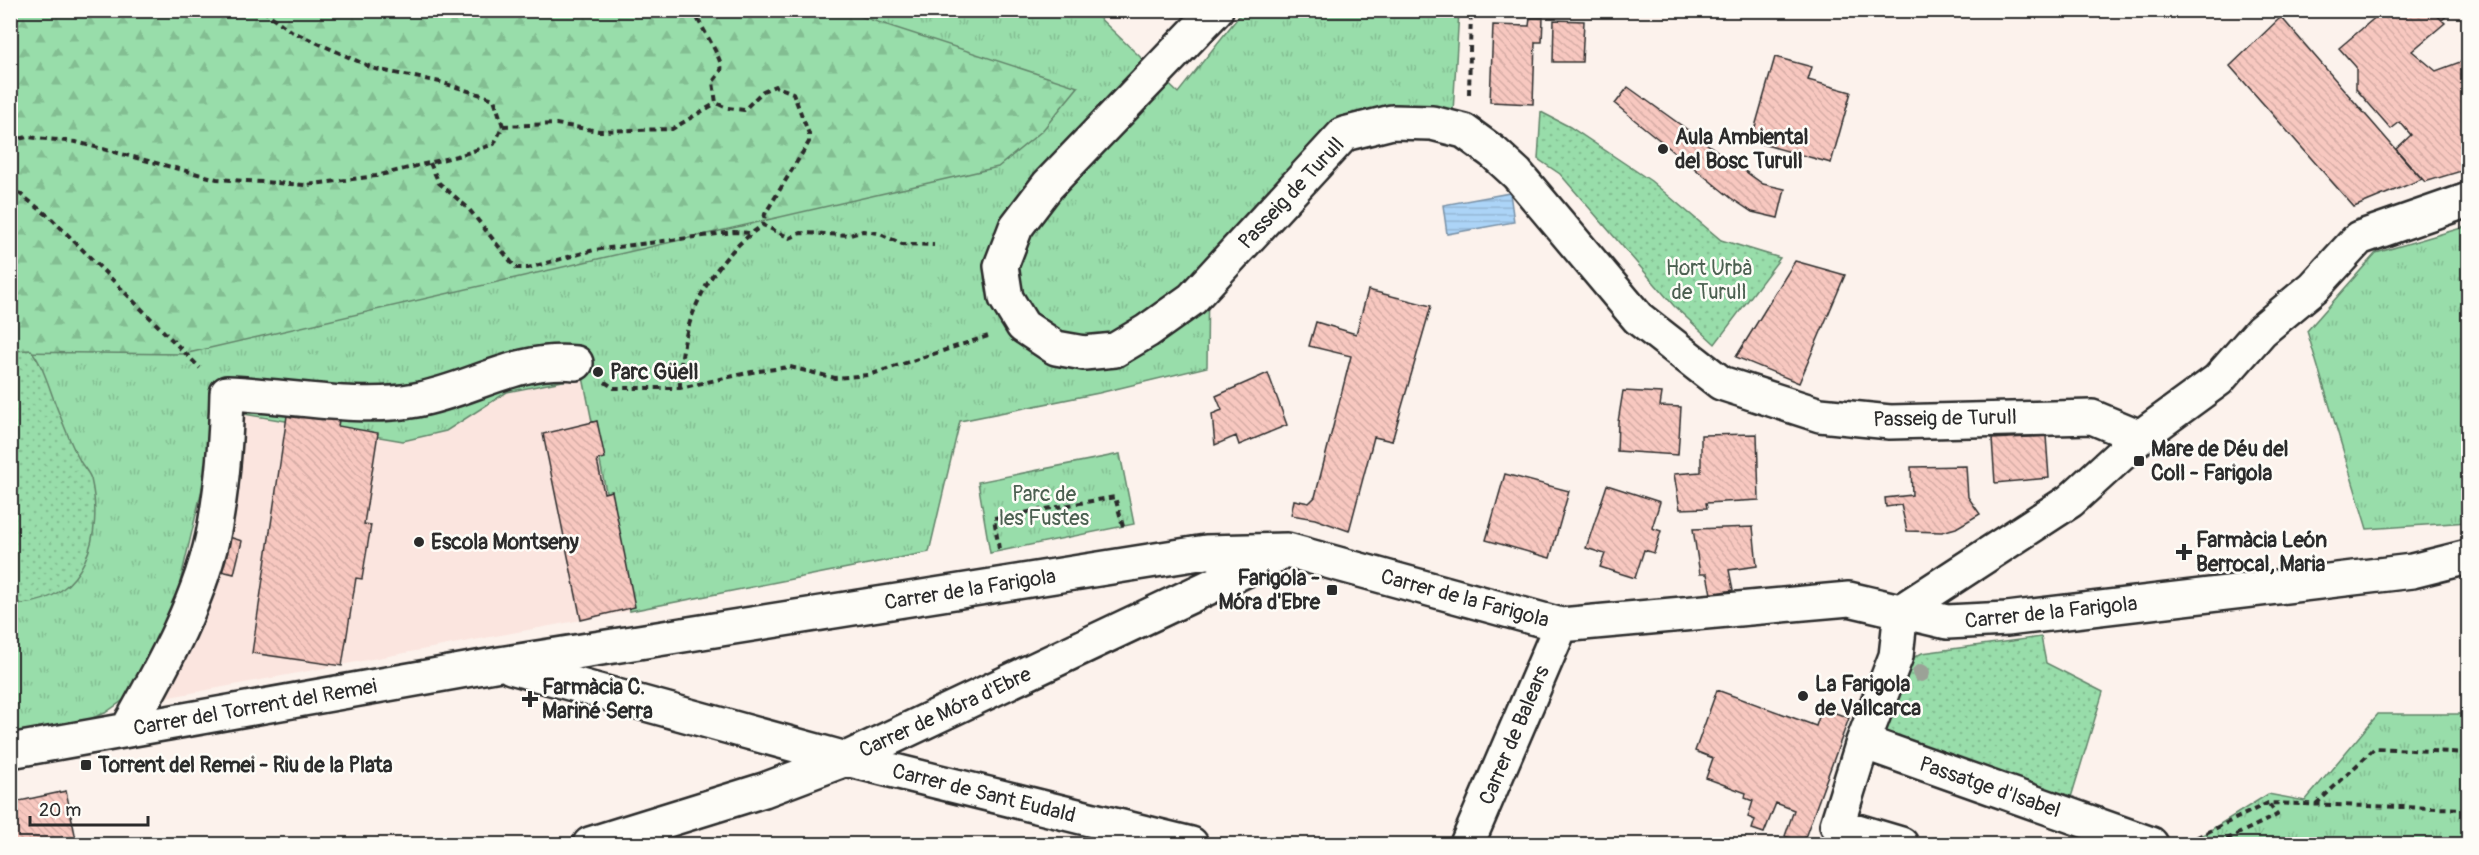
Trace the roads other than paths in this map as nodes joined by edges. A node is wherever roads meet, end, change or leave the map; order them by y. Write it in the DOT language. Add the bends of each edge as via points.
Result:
graph roads {
  1 [pos="1216,10"];
  2 [pos="2469,200"];
  3 [pos="576,363"];
  4 [pos="2140,437"];
  5 [pos="1287,550"];
  6 [pos="2469,557"];
  7 [pos="1901,611"];
  8 [pos="1561,625"];
  9 [pos="500,664"];
  10 [pos="127,730"];
  11 [pos="1863,742"];
  12 [pos="10,751"];
  13 [pos="846,759"];
  14 [pos="590,844"];
  15 [pos="1191,844"];
  16 [pos="1467,844"];
  17 [pos="1901,844"];
  18 [pos="2151,844"];
  1 -- 4 [label="street, Passeig de Turull" via="1048,185 1016,227 1001,266 1006,298 1023,326 1056,348 1084,353 1115,350 1192,299 1344,134 1392,122 1432,123 1464,131 1493,152 1517,174 1638,318 1721,383 1820,415 1890,422 2092,417"];
  2 -- 4 [label="street" via="2359,238 2314,287 2261,331 2217,380"];
  3 -- 10 [label="street" via="551,360 503,371 418,400 382,405 227,393 215,526 201,575 166,660"];
  4 -- 7 [label="street" via="2070,501"];
  5 -- 8 [label="street, Carrer de la Farigola"];
  5 -- 9 [label="street, Carrer de la Farigola" via="1206,552"];
  5 -- 13 [label="street, Carrer de Móra d'Ebre"];
  6 -- 7 [label="street, Carrer de la Farigola" via="2412,571 2007,619 1947,622"];
  7 -- 8 [label="street, Carrer de la Farigola" via="1849,599"];
  7 -- 11 [label="street" via="1896,656"];
  8 -- 16 [label="street, Carrer de Balears"];
  9 -- 10 [label="street, Carrer del Torrent del Remei"];
  9 -- 13 [label="street, Carrer de Sant Eudald"];
  10 -- 12 [label="street, Carrer del Torrent del Remei"];
  11 -- 17 [label="street" via="1838,825"];
  11 -- 18 [label="street, Passatge d'Isabel"];
  13 -- 14 [label="street, Carrer de Móra d'Ebre" via="764,790"];
  13 -- 15 [label="street, Carrer de Sant Eudald"];
}
